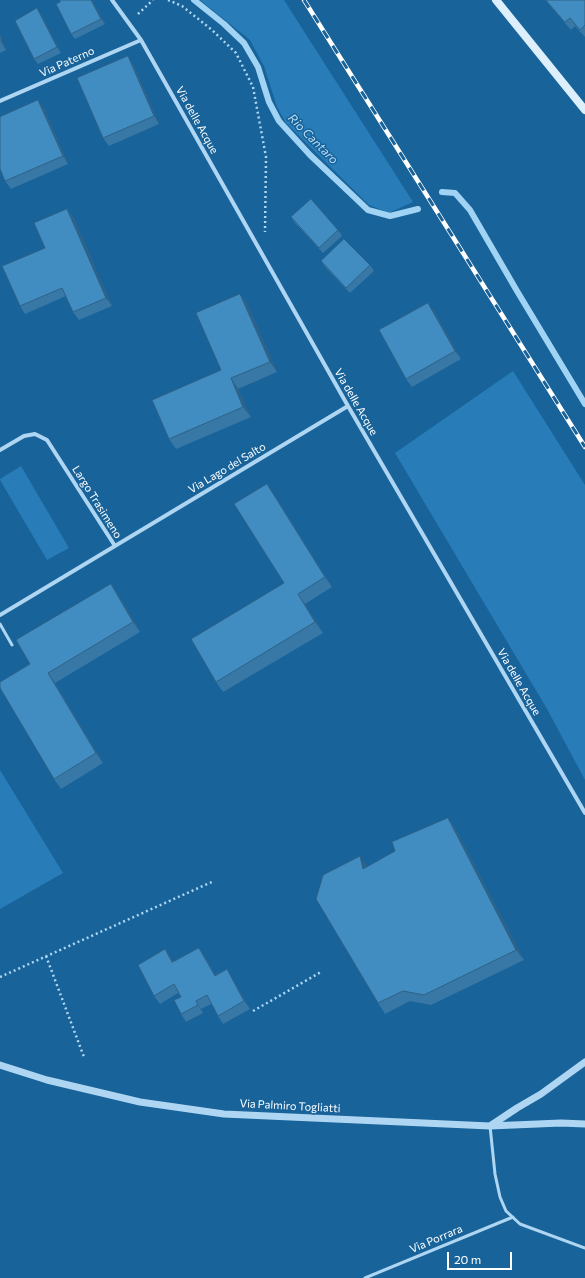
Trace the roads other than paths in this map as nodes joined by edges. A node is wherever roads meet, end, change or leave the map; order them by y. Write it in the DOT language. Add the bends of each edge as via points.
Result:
graph roads {
  1 [pos="112,0"];
  2 [pos="496,0"];
  3 [pos="141,40"];
  4 [pos="0,101"];
  5 [pos="585,110"];
  6 [pos="348,406"];
  7 [pos="0,450"];
  8 [pos="115,546"];
  9 [pos="0,615"];
  10 [pos="0,624"];
  11 [pos="12,645"];
  12 [pos="585,813"];
  13 [pos="585,1062"];
  14 [pos="0,1065"];
  15 [pos="585,1124"];
  16 [pos="490,1126"];
  17 [pos="513,1217"];
  18 [pos="585,1248"];
  19 [pos="365,1278"];
  1 -- 3 [label="street, Via delle Acque"];
  2 -- 5 [label="main road"];
  3 -- 4 [label="street, Via Paterno"];
  3 -- 6 [label="street, Via delle Acque"];
  6 -- 8 [label="street, Via Lago del Salto"];
  6 -- 12 [label="street, Via delle Acque"];
  7 -- 8 [label="street, Largo Trasimeno" via="24,436 35,434 47,440"];
  8 -- 9 [label="street, Largo Trasimeno"];
  10 -- 11 [label="lane"];
  13 -- 16 [label="street"];
  14 -- 16 [label="street, Via Palmiro Togliatti" via="47,1080 140,1102 224,1114"];
  15 -- 16 [label="street, Via Palmiro Togliatti"];
  16 -- 17 [label="lane" via="500,1197 506,1211"];
  17 -- 18 [label="lane" via="520,1224"];
  17 -- 19 [label="lane, Via Porrara"];
}
